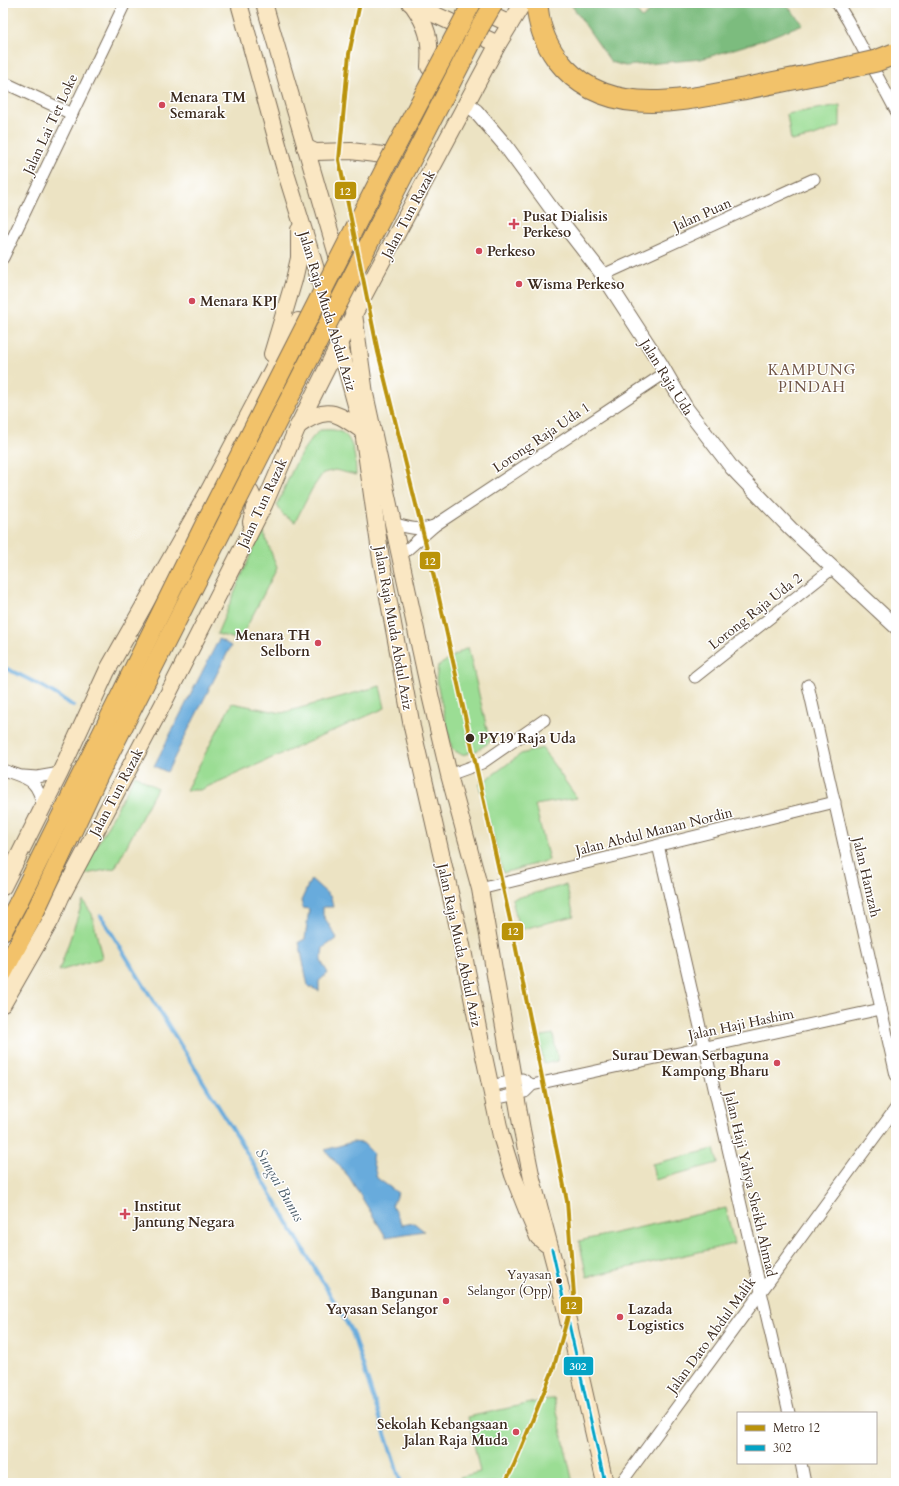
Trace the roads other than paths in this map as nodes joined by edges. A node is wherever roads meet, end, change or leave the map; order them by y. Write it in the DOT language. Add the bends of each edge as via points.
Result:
graph roads {
  1 [pos="125,3"];
  2 [pos="239,3"];
  3 [pos="411,3"];
  4 [pos="464,3"];
  5 [pos="472,3"];
  6 [pos="494,3"];
  7 [pos="524,3"];
  8 [pos="538,3"];
  9 [pos="837,3"];
  10 [pos="266,5"];
  11 [pos="453,23"];
  12 [pos="510,24"];
  13 [pos="498,44"];
  14 [pos="896,52"];
  15 [pos="429,67"];
  16 [pos="3,82"];
  17 [pos="466,104"];
  18 [pos="896,111"];
  19 [pos="72,114"];
  20 [pos="305,147"];
  21 [pos="383,155"];
  22 [pos="814,179"];
  23 [pos="298,212"];
  24 [pos="335,249"];
  25 [pos="3,256"];
  26 [pos="603,276"];
  27 [pos="320,281"];
  28 [pos="354,314"];
  29 [pos="339,343"];
  30 [pos="665,373"];
  31 [pos="260,391"];
  32 [pos="298,426"];
  33 [pos="363,431"];
  34 [pos="208,492"];
  35 [pos="393,523"];
  36 [pos="434,526"];
  37 [pos="250,530"];
  38 [pos="401,555"];
  39 [pos="381,559"];
  40 [pos="833,568"];
  41 [pos="896,627"];
  42 [pos="695,678"];
  43 [pos="808,685"];
  44 [pos="544,720"];
  45 [pos="3,770"];
  46 [pos="60,773"];
  47 [pos="18,775"];
  48 [pos="449,775"];
  49 [pos="834,802"];
  50 [pos="42,808"];
  51 [pos="658,845"];
  52 [pos="3,887"];
  53 [pos="480,889"];
  54 [pos="3,931"];
  55 [pos="3,974"];
  56 [pos="3,1004"];
  57 [pos="881,1009"];
  58 [pos="705,1048"];
  59 [pos="896,1075"];
  60 [pos="514,1088"];
  61 [pos="492,1092"];
  62 [pos="896,1108"];
  63 [pos="552,1249"];
  64 [pos="761,1293"];
  65 [pos="789,1412"];
  66 [pos="801,1464"];
  67 [pos="605,1483"];
  68 [pos="621,1483"];
  69 [pos="805,1483"];
  1 -- 19 [label="street, Jalan Lai Tet Loke"];
  2 -- 23 [label="main road, Jalan Raja Muda Abdul Aziz"];
  3 -- 11 [label="main road"];
  3 -- 15 [label="main road" via="427,32 430,48"];
  4 -- 11 [label="main road"];
  4 -- 12 [label="main road"];
  5 -- 54 [label="main road, bridge" via="382,173 208,516"];
  6 -- 55 [label="main road, Jalan Tun Razak, bridge" via="283,410 99,775"];
  7 -- 12 [label="main road, Jalan Tun Razak"];
  8 -- 14 [label="highway, bridge" via="542,30 552,52 566,71 587,86 609,96 634,101 658,103 686,100 856,66"];
  9 -- 18 [label="street"];
  10 -- 20 [label="main road, Jalan Raja Muda Abdul Aziz"];
  11 -- 13 [label="main road"];
  11 -- 15 [label="main road"];
  12 -- 13 [label="main road, Jalan Tun Razak"];
  13 -- 17 [label="main road, Jalan Tun Razak"];
  15 -- 21 [label="main road"];
  16 -- 19 [label="street"];
  17 -- 26 [label="street, Jalan Raja Uda" via="481,116 505,145"];
  17 -- 28 [label="main road, Jalan Tun Razak"];
  19 -- 25 [label="street, Jalan Lai Tet Loke"];
  20 -- 21 [label="main road" via="315,152 351,151"];
  20 -- 24 [label="main road, Jalan Raja Muda Abdul Aziz"];
  21 -- 24 [label="main road"];
  22 -- 26 [label="street, Jalan Puan"];
  23 -- 27 [label="main road, Jalan Raja Muda Abdul Aziz"];
  23 -- 31 [label="main road" via="299,258"];
  24 -- 27 [label="main road"];
  24 -- 28 [label="main road, Jalan Raja Muda Abdul Aziz"];
  26 -- 30 [label="street, Jalan Raja Uda"];
  27 -- 29 [label="main road, Jalan Raja Muda Abdul Aziz"];
  27 -- 31 [label="main road"];
  28 -- 29 [label="main road, Jalan Tun Razak"];
  28 -- 35 [label="main road, Jalan Raja Muda Abdul Aziz" via="365,394"];
  29 -- 32 [label="main road, Jalan Tun Razak"];
  29 -- 33 [label="main road, Jalan Raja Muda Abdul Aziz"];
  30 -- 36 [label="street, Lorong Raja Uda 1"];
  30 -- 40 [label="street, Jalan Raja Uda" via="686,408 732,468"];
  31 -- 34 [label="main road"];
  32 -- 33 [label="main road" via="319,413 331,413 339,415"];
  32 -- 37 [label="main road, Jalan Tun Razak" via="264,505"];
  33 -- 39 [label="main road, Jalan Raja Muda Abdul Aziz"];
  34 -- 37 [label="main road" via="222,483 231,481 243,484 252,494 254,506"];
  34 -- 46 [label="main road" via="108,671"];
  35 -- 36 [label="street" via="415,529"];
  35 -- 38 [label="main road, Jalan Raja Muda Abdul Aziz"];
  36 -- 38 [label="street, Lorong Raja Uda 1"];
  37 -- 56 [label="main road, Jalan Tun Razak" via="51,920"];
  38 -- 39 [label="main road"];
  38 -- 48 [label="main road, Jalan Raja Muda Abdul Aziz"];
  39 -- 61 [label="main road, Jalan Raja Muda Abdul Aziz" via="412,727 462,945"];
  40 -- 41 [label="street, Jalan Raja Uda"];
  40 -- 42 [label="street, Lorong Raja Uda 2"];
  43 -- 49 [label="street, Jalan Hamzah"];
  44 -- 48 [label="street" via="482,763"];
  45 -- 47 [label="street"];
  46 -- 47 [label="street" via="37,777"];
  46 -- 50 [label="main road"];
  47 -- 50 [label="street" via="36,785"];
  48 -- 53 [label="main road, Jalan Raja Muda Abdul Aziz"];
  49 -- 51 [label="street, Jalan Abdul Manan Nordin"];
  49 -- 57 [label="street, Jalan Hamzah"];
  50 -- 52 [label="main road"];
  51 -- 53 [label="street, Jalan Abdul Manan Nordin"];
  51 -- 58 [label="street, Jalan Haji Yahya Sheikh Ahmad"];
  53 -- 60 [label="main road, Jalan Raja Muda Abdul Aziz"];
  57 -- 58 [label="street, Jalan Haji Hashim"];
  57 -- 59 [label="street, Jalan Hamzah"];
  58 -- 60 [label="street, Jalan Haji Hashim" via="532,1085 525,1092"];
  58 -- 64 [label="street, Jalan Haji Yahya Sheikh Ahmad"];
  60 -- 61 [label="street, Jalan Haji Hashim"];
  60 -- 63 [label="main road, Jalan Raja Muda Abdul Aziz" via="532,1179"];
  61 -- 63 [label="main road, Jalan Raja Muda Abdul Aziz" via="503,1142 515,1180 538,1237"];
  62 -- 64 [label="street, Jalan Dato Abdul Malik"];
  63 -- 67 [label="main road, Jalan Raja Muda Abdul Aziz"];
  64 -- 65 [label="street, Jalan Haji Yahya Sheikh Ahmad"];
  64 -- 68 [label="street, Jalan Dato Abdul Malik"];
  66 -- 69 [label="street"];
}
